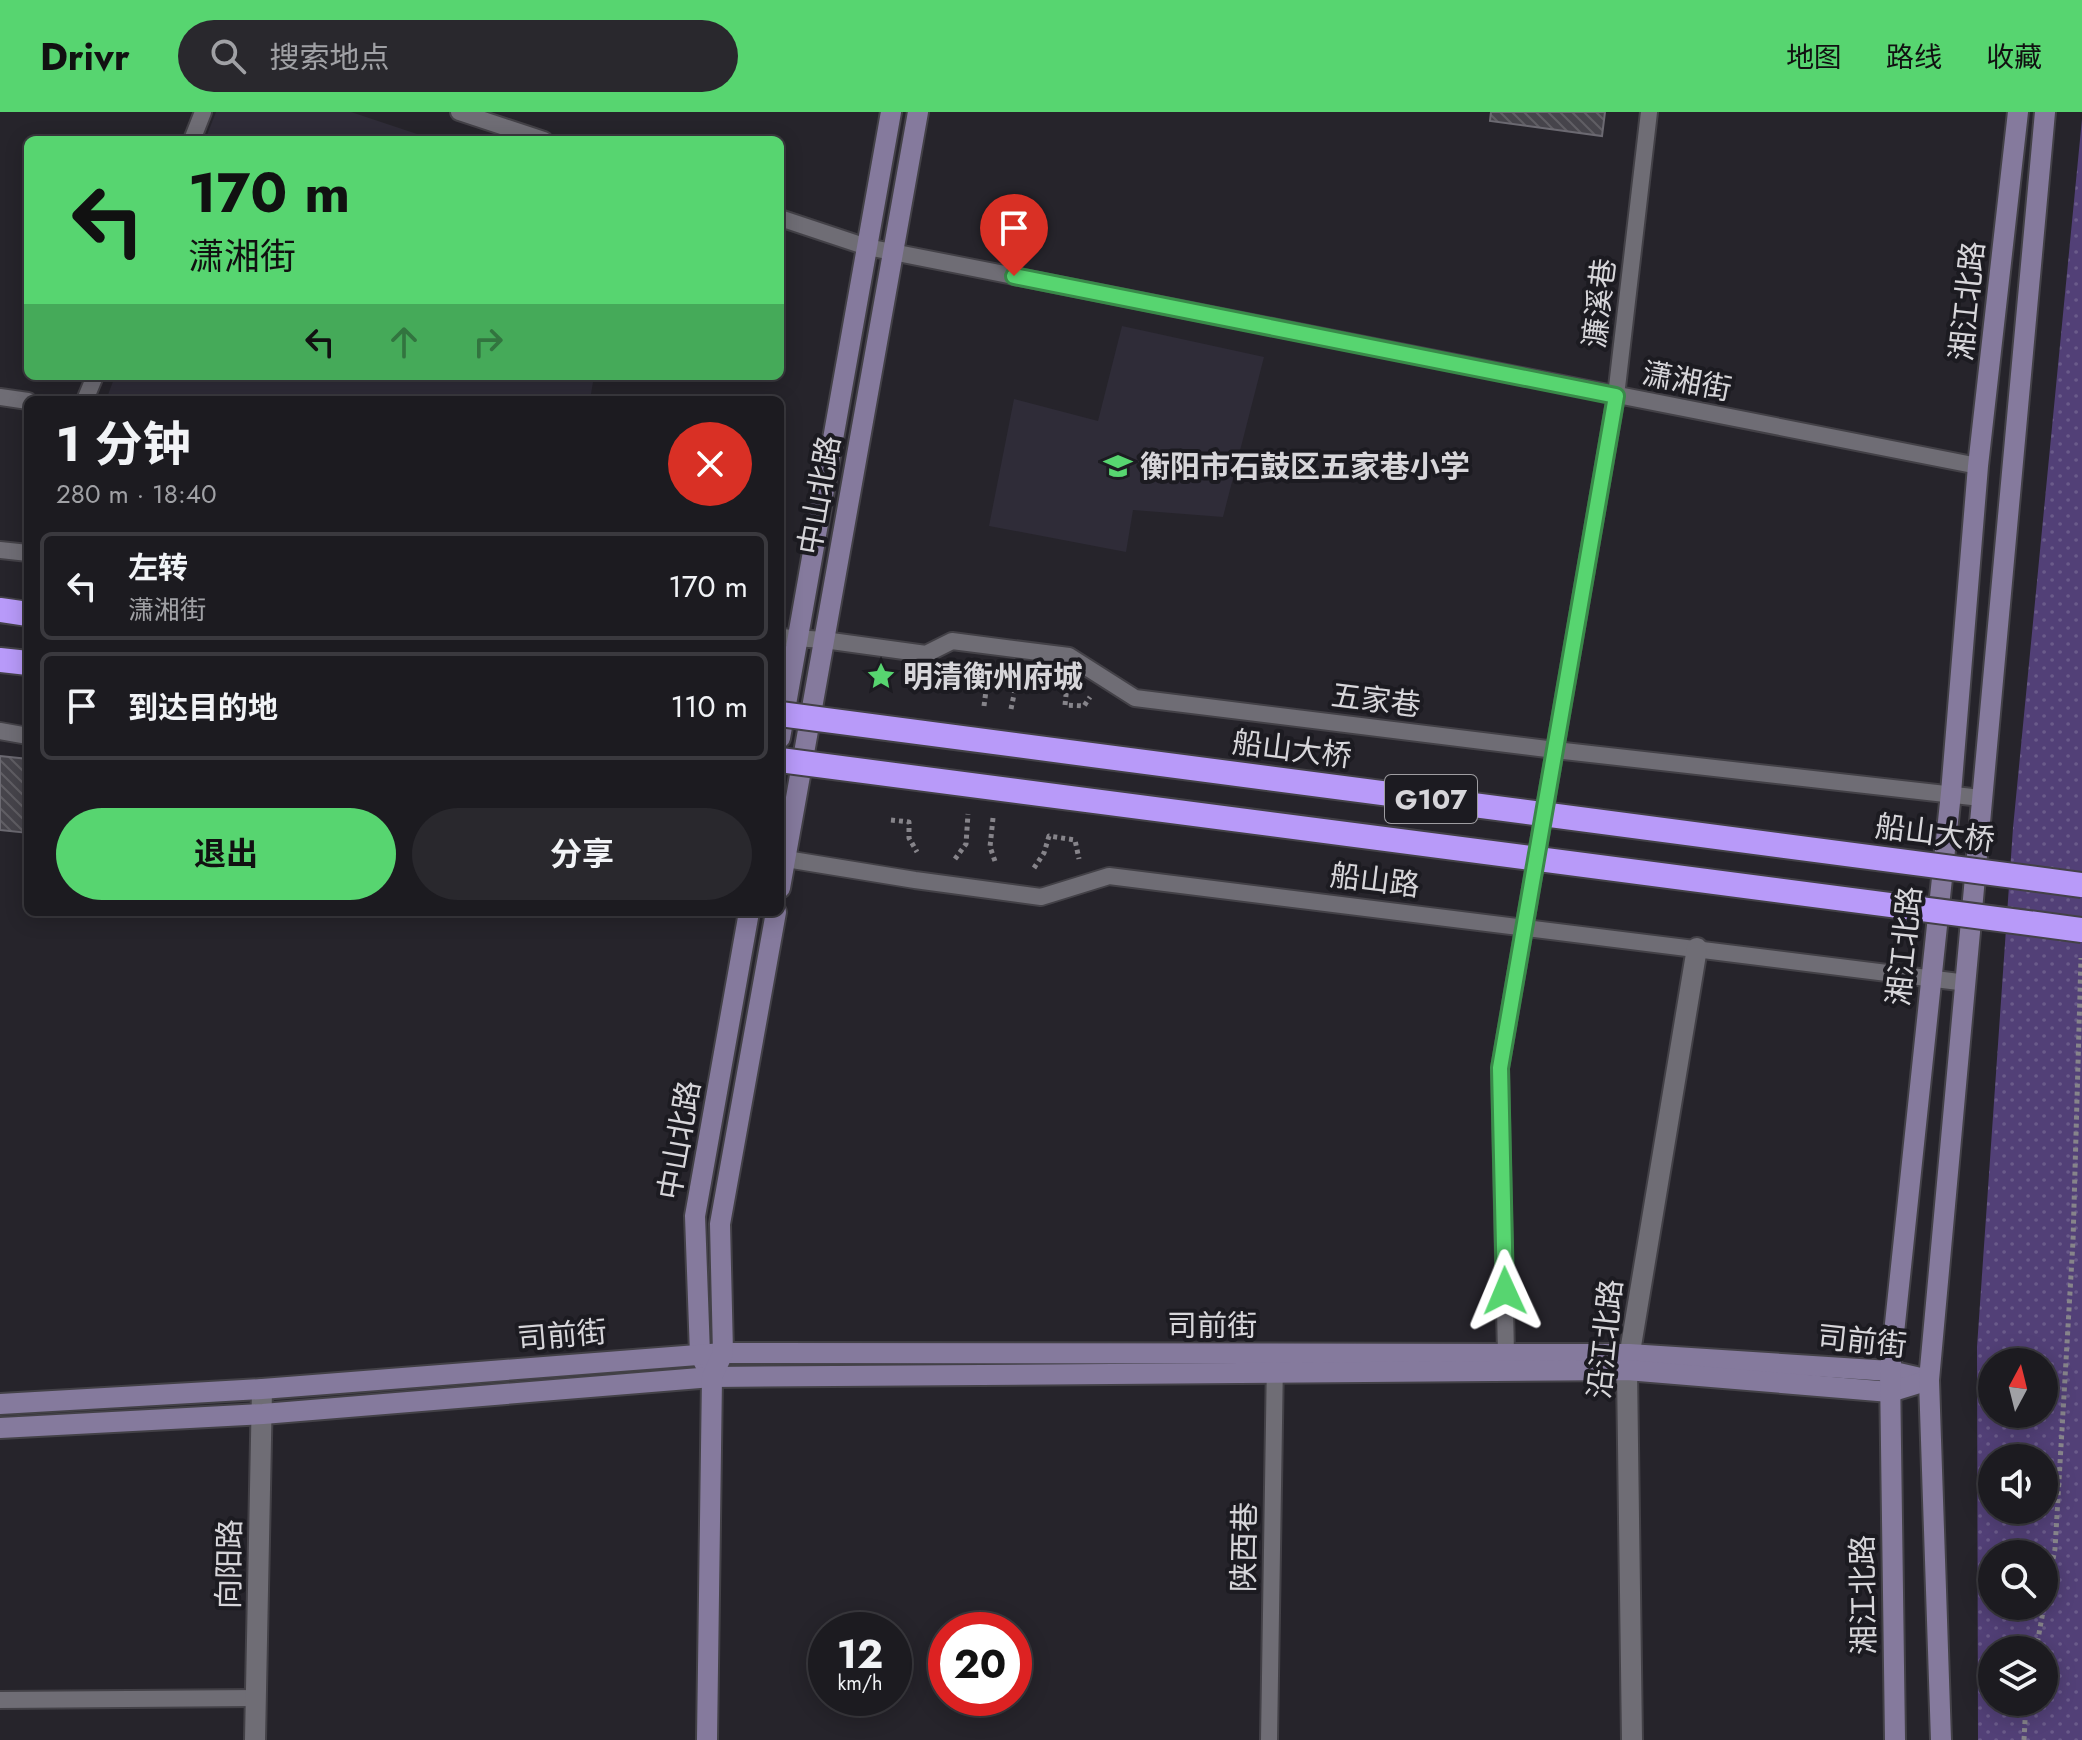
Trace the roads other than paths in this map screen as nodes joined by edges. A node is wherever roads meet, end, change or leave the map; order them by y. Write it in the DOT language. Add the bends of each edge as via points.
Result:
graph roads {
  1 [pos="203,112"];
  2 [pos="459,112"];
  3 [pos="891,112"];
  4 [pos="918,112"];
  5 [pos="1649,112"];
  6 [pos="2018,112"];
  7 [pos="2045,112"];
  8 [pos="194,136"];
  9 [pos="532,136"];
  10 [pos="784,219"];
  11 [pos="867,247"];
  12 [pos="893,252"];
  13 [pos="1616,396"];
  14 [pos="0,397"];
  15 [pos="24,400"];
  16 [pos="1978,466"];
  17 [pos="24,549"];
  18 [pos="0,550"];
  19 [pos="0,610"];
  20 [pos="24,613"];
  21 [pos="789,638"];
  22 [pos="824,640"];
  23 [pos="0,660"];
  24 [pos="24,663"];
  25 [pos="784,694"];
  26 [pos="784,715"];
  27 [pos="0,731"];
  28 [pos="24,735"];
  29 [pos="1555,750"];
  30 [pos="784,761"];
  31 [pos="1951,793"];
  32 [pos="1981,798"];
  33 [pos="784,853"];
  34 [pos="784,858"];
  35 [pos="2082,885"];
  36 [pos="748,916"];
  37 [pos="775,916"];
  38 [pos="1524,927"];
  39 [pos="2082,930"];
  40 [pos="1697,948"];
  41 [pos="1931,977"];
  42 [pos="1967,983"];
  43 [pos="723,1353"];
  44 [pos="700,1354"];
  45 [pos="1506,1355"];
  46 [pos="1628,1362"];
  47 [pos="1275,1364"];
  48 [pos="1890,1371"];
  49 [pos="712,1377"];
  50 [pos="1929,1380"];
  51 [pos="262,1389"];
  52 [pos="1890,1392"];
  53 [pos="0,1404"];
  54 [pos="263,1414"];
  55 [pos="0,1428"];
  56 [pos="256,1698"];
  57 [pos="0,1700"];
  58 [pos="255,1740"];
  59 [pos="707,1740"];
  60 [pos="1269,1740"];
  61 [pos="1632,1740"];
  62 [pos="1895,1740"];
  63 [pos="1941,1740"];
  1 -- 8 [label="lane"];
  2 -- 9 [label="lane"];
  3 -- 11 [label="main road, 中山北路"];
  4 -- 12 [label="main road, 中山北路"];
  5 -- 13 [label="lane, 濂溪巷"];
  6 -- 16 [label="main road, 湘江北路"];
  7 -- 32 [label="main road, 湘江北路"];
  10 -- 11 [label="lane, 潇湘街"];
  11 -- 12 [label="lane, 潇湘街"];
  11 -- 21 [label="main road, 中山北路"];
  12 -- 13 [label="lane, 潇湘街"];
  12 -- 22 [label="main road, 中山北路"];
  13 -- 16 [label="lane, 潇湘街"];
  13 -- 29 [label="lane, 濂溪巷"];
  14 -- 15 [label="lane"];
  16 -- 31 [label="main road, 湘江北路"];
  17 -- 18 [label="lane"];
  19 -- 20 [label="highway"];
  21 -- 22 [label="lane, 五家巷"];
  21 -- 25 [label="main road, 中山北路"];
  22 -- 29 [label="lane, 五家巷" via="926,654 952,641 1069,656 1135,698"];
  22 -- 33 [label="main road, 中山北路"];
  23 -- 24 [label="highway"];
  26 -- 35 [label="highway, 船山大桥 / G107, bridge"];
  27 -- 28 [label="lane"];
  29 -- 31 [label="lane, 五家巷"];
  29 -- 38 [label="lane, 濂溪巷"];
  30 -- 39 [label="highway, G107, bridge"];
  31 -- 32 [label="lane, 五家巷"];
  31 -- 41 [label="main road, 湘江北路"];
  32 -- 42 [label="main road, 湘江北路"];
  34 -- 38 [label="lane, 船山路" via="1041,897 1109,876"];
  36 -- 44 [label="main road, 中山北路" via="695,1216"];
  37 -- 43 [label="main road, 中山北路" via="720,1224"];
  38 -- 40 [label="lane, 船山路"];
  38 -- 45 [label="lane, 濂溪巷" via="1500,1068"];
  40 -- 41 [label="lane, 船山路"];
  40 -- 46 [label="street, 沿江北路"];
  41 -- 42 [label="lane, 船山路"];
  41 -- 48 [label="main road, 湘江北路"];
  42 -- 50 [label="main road, 湘江北路"];
  43 -- 44 [label="main road, 司前街"];
  43 -- 47 [label="main road, 司前街"];
  43 -- 49 [label="main road, 中山北路"];
  44 -- 49 [label="main road, 中山北路"];
  44 -- 51 [label="main road, 司前街"];
  45 -- 46 [label="main road, 司前街"];
  45 -- 47 [label="main road, 司前街"];
  46 -- 47 [label="main road, 司前街"];
  46 -- 48 [label="main road, 司前街"];
  46 -- 52 [label="main road, 司前街"];
  46 -- 61 [label="street, 沿江北路"];
  47 -- 49 [label="main road, 司前街"];
  47 -- 60 [label="lane, 陕西巷"];
  48 -- 50 [label="main road, 司前街"];
  48 -- 52 [label="main road, 湘江北路"];
  49 -- 54 [label="main road, 司前街"];
  49 -- 59 [label="main road, 中山北路"];
  50 -- 52 [label="main road, 司前街"];
  50 -- 63 [label="main road, 湘江北路"];
  51 -- 53 [label="main road, 司前街"];
  51 -- 54 [label="street, 向阳路"];
  52 -- 62 [label="main road, 湘江北路"];
  54 -- 55 [label="main road, 司前街"];
  54 -- 56 [label="street, 向阳路"];
  56 -- 57 [label="lane"];
  56 -- 58 [label="street, 向阳路"];
}
